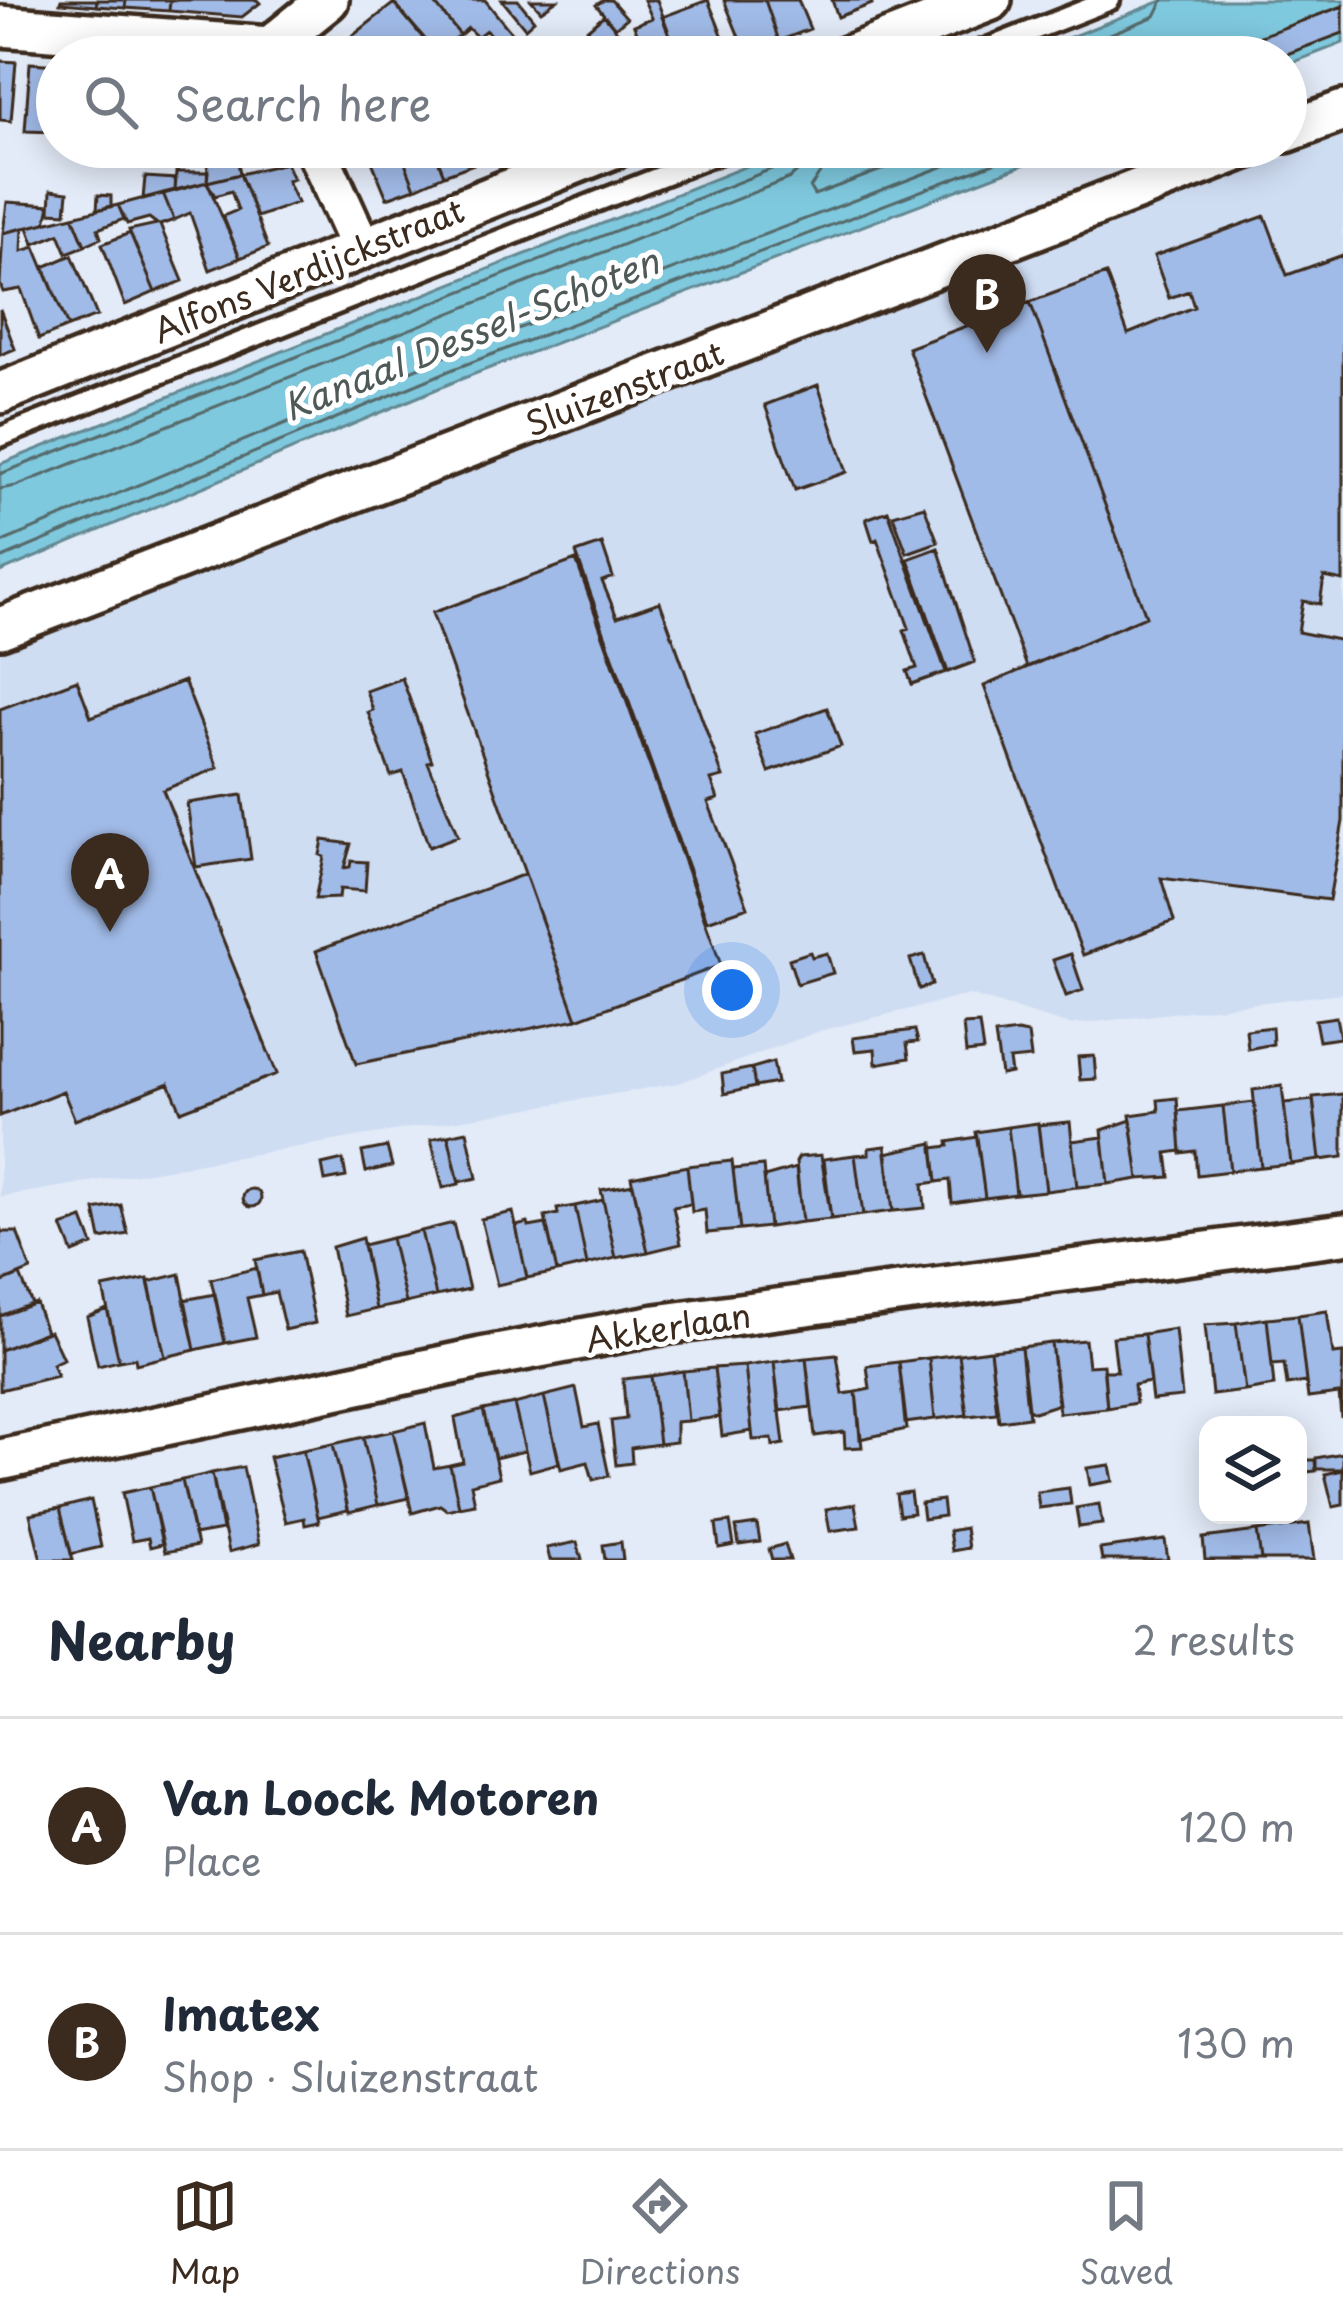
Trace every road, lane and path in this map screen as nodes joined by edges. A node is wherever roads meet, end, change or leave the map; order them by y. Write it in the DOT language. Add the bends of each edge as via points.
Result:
graph roads {
  1 [pos="328,0"];
  2 [pos="991,0"];
  3 [pos="1110,0"];
  4 [pos="0,26"];
  5 [pos="105,36"];
  6 [pos="289,36"];
  7 [pos="899,36"];
  8 [pos="1018,36"];
  9 [pos="1343,111"];
  10 [pos="1307,124"];
  11 [pos="325,168"];
  12 [pos="563,168"];
  13 [pos="682,168"];
  14 [pos="1194,168"];
  15 [pos="361,248"];
  16 [pos="0,393"];
  17 [pos="0,436"];
  18 [pos="0,628"];
  19 [pos="1343,1234"];
  20 [pos="0,1460"];
  1 -- 6 [label="street"];
  2 -- 7 [label="street"];
  3 -- 8 [label="lane"];
  4 -- 5 [label="street"];
  9 -- 10 [label="street"];
  11 -- 15 [label="street"];
  12 -- 15 [label="street, Alfons Verdijckstraat"];
  13 -- 17 [label="lane"];
  14 -- 18 [label="street, Sluizenstraat"];
  15 -- 16 [label="street, Alfons Verdijckstraat"];
  19 -- 20 [label="street, Akkerlaan" via="656,1325"];
}
